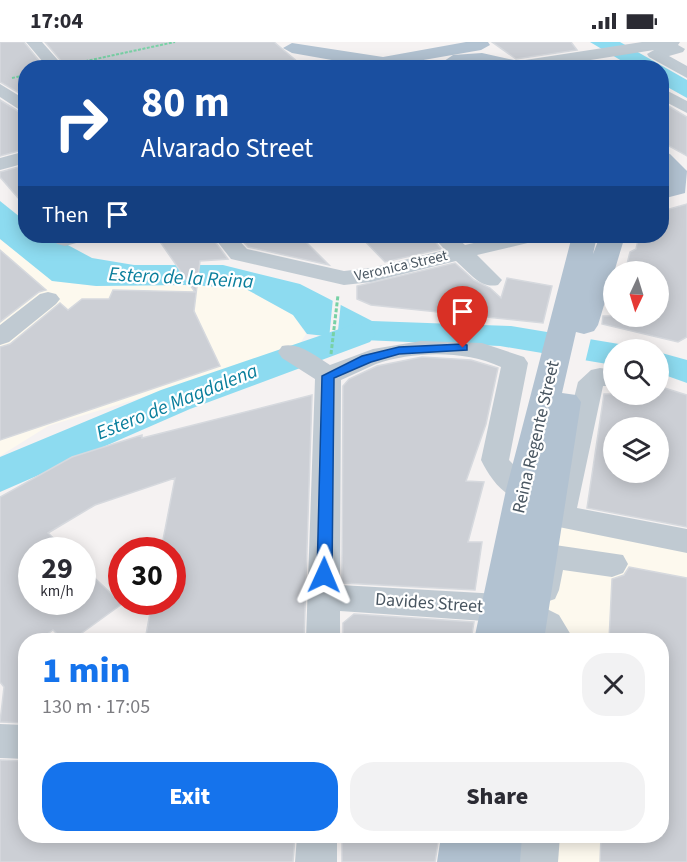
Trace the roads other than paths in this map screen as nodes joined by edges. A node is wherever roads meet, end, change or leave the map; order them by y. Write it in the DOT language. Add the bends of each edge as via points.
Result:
graph roads {
  1 [pos="34,42"];
  2 [pos="576,42"];
  3 [pos="670,42"];
  4 [pos="479,44"];
  5 [pos="288,45"];
  6 [pos="687,47"];
  7 [pos="50,60"];
  8 [pos="306,60"];
  9 [pos="357,60"];
  10 [pos="397,60"];
  11 [pos="502,60"];
  12 [pos="538,60"];
  13 [pos="567,60"];
  14 [pos="665,60"];
  15 [pos="669,62"];
  16 [pos="687,73"];
  17 [pos="0,89"];
  18 [pos="669,97"];
  19 [pos="18,103"];
  20 [pos="687,108"];
  21 [pos="18,159"];
  22 [pos="0,164"];
  23 [pos="669,165"];
  24 [pos="675,189"];
  25 [pos="230,243"];
  26 [pos="450,243"];
  27 [pos="498,243"];
  28 [pos="584,243"];
  29 [pos="609,243"];
  30 [pos="460,252"];
  31 [pos="490,280"];
  32 [pos="48,299"];
  33 [pos="571,335"];
  34 [pos="0,337"];
  35 [pos="291,352"];
  36 [pos="329,367"];
  37 [pos="603,376"];
  38 [pos="542,506"];
  39 [pos="687,542"];
  40 [pos="612,564"];
  41 [pos="324,597"];
  42 [pos="515,624"];
  43 [pos="322,633"];
  44 [pos="552,633"];
  45 [pos="0,741"];
  46 [pos="18,742"];
  47 [pos="317,843"];
  48 [pos="464,843"];
  49 [pos="498,843"];
  50 [pos="539,843"];
  51 [pos="316,862"];
  52 [pos="461,862"];
  53 [pos="496,862"];
  54 [pos="537,862"];
  1 -- 7 [label="street"];
  2 -- 12 [label="street" via="582,48 578,51"];
  3 -- 13 [label="street"];
  4 -- 10 [label="main road"];
  4 -- 11 [label="main road"];
  5 -- 8 [label="main road"];
  5 -- 9 [label="main road"];
  6 -- 14 [label="street" via="655,54"];
  15 -- 16 [label="street"];
  17 -- 19 [label="street"];
  18 -- 20 [label="street"];
  21 -- 22 [label="street"];
  23 -- 24 [label="main road" via="679,174 680,183"];
  25 -- 30 [label="street, Veronica Street" via="239,254 341,287 370,275"];
  26 -- 30 [label="street"];
  27 -- 30 [label="street, Veronica Street"];
  28 -- 33 [label="main road, Reina Regente Street"];
  29 -- 33 [label="main road, Reina Regente Street"];
  30 -- 31 [label="street"];
  32 -- 34 [label="street"];
  33 -- 38 [label="main road, Reina Regente Street" via="561,374"];
  35 -- 36 [label="street"];
  36 -- 38 [label="street" via="399,351 463,348 515,363 495,460 502,472"];
  36 -- 41 [label="street"];
  37 -- 38 [label="street" via="591,382"];
  38 -- 39 [label="street"];
  38 -- 42 [label="main road, Reina Regente Street"];
  40 -- 42 [label="street" via="551,559 540,609"];
  41 -- 42 [label="street, Davides Street"];
  41 -- 43 [label="street"];
  42 -- 44 [label="street" via="547,624"];
  45 -- 46 [label="street"];
  47 -- 51 [label="street"];
  48 -- 52 [label="main road"];
  49 -- 53 [label="main road"];
  50 -- 54 [label="street"];
}
